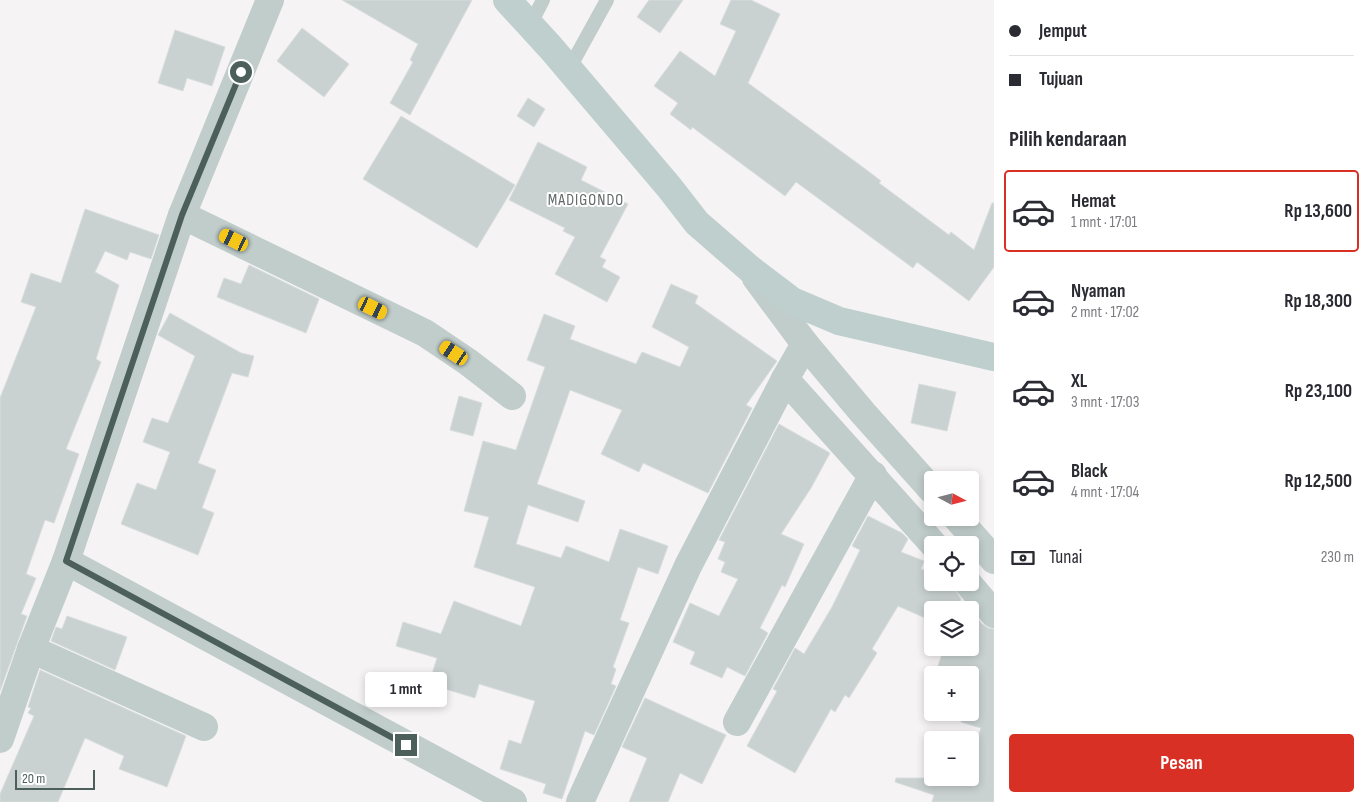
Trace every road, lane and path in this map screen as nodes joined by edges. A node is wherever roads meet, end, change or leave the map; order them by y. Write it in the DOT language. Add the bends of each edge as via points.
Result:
graph roads {
  1 [pos="270,0"];
  2 [pos="507,0"];
  3 [pos="543,0"];
  4 [pos="607,0"];
  5 [pos="530,25"];
  6 [pos="569,69"];
  7 [pos="182,215"];
  8 [pos="750,269"];
  9 [pos="805,344"];
  10 [pos="994,356"];
  11 [pos="785,379"];
  12 [pos="512,396"];
  13 [pos="873,475"];
  14 [pos="924,481"];
  15 [pos="964,526"];
  16 [pos="926,536"];
  17 [pos="994,560"];
  18 [pos="66,561"];
  19 [pos="975,591"];
  20 [pos="994,614"];
  21 [pos="31,649"];
  22 [pos="737,722"];
  23 [pos="204,728"];
  24 [pos="0,739"];
  25 [pos="513,802"];
  26 [pos="580,802"];
  1 -- 7 [label="street"];
  2 -- 5 [label="main road"];
  3 -- 5 [label="lane"];
  4 -- 6 [label="lane"];
  5 -- 6 [label="main road"];
  6 -- 8 [label="main road" via="696,223"];
  7 -- 12 [label="street" via="425,333"];
  7 -- 18 [label="street"];
  8 -- 9 [label="street"];
  8 -- 10 [label="main road" via="792,301 839,321"];
  9 -- 11 [label="street"];
  9 -- 14 [label="street"];
  11 -- 13 [label="street"];
  11 -- 26 [label="street" via="688,566"];
  13 -- 16 [label="street"];
  13 -- 22 [label="street"];
  15 -- 17 [label="street"];
  18 -- 21 [label="street"];
  18 -- 25 [label="street"];
  19 -- 20 [label="street"];
  21 -- 23 [label="street"];
  21 -- 24 [label="street"];
}
